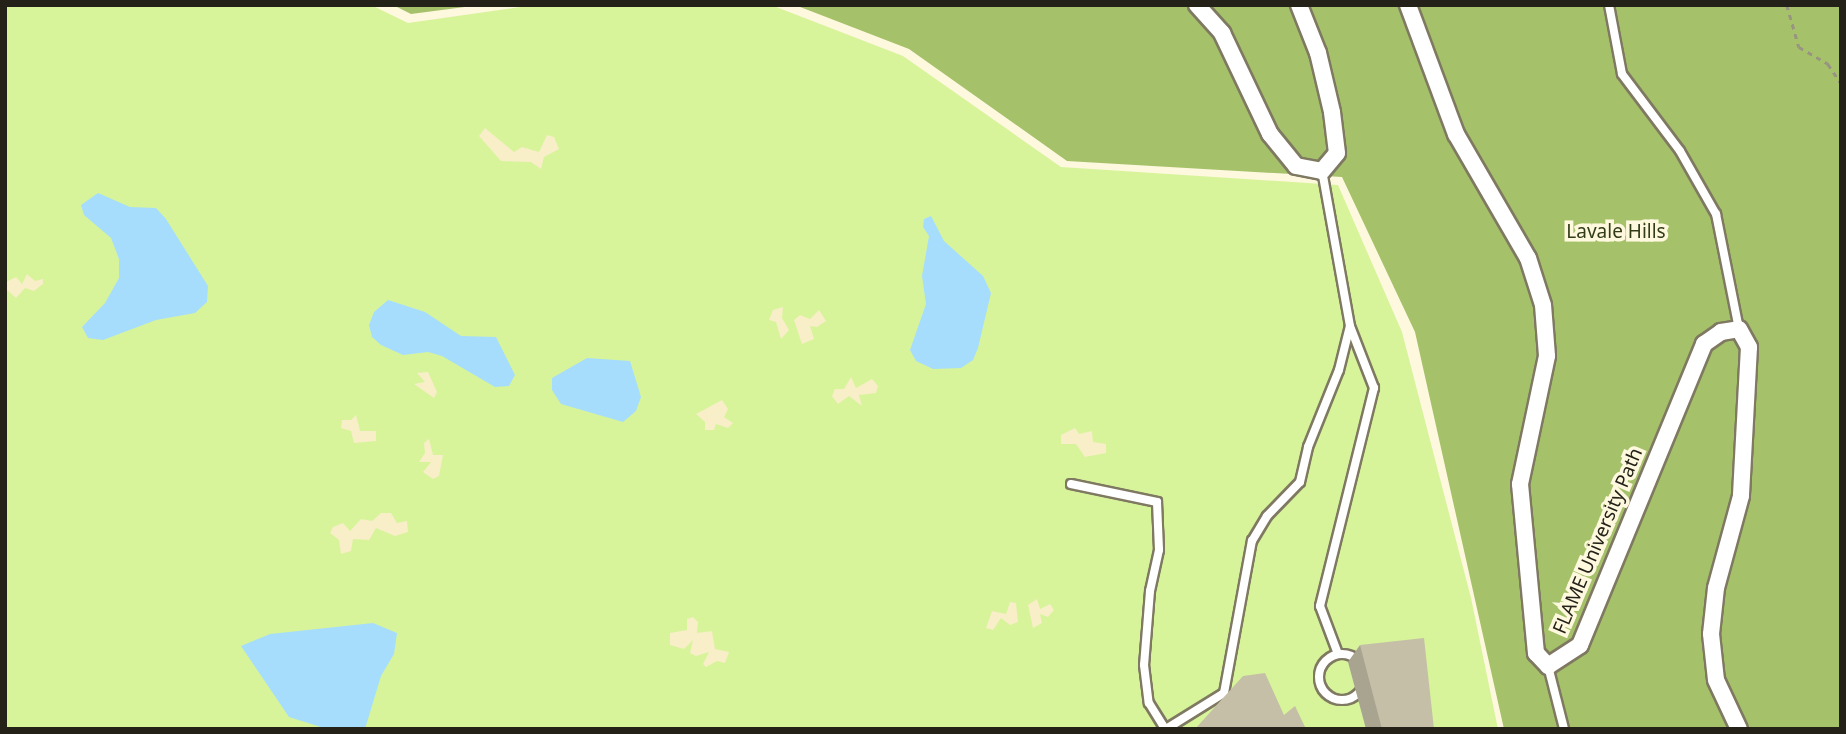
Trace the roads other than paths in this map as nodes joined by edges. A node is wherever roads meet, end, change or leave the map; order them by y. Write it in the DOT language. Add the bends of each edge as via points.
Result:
graph roads {
  1 [pos="1197,5"];
  2 [pos="1299,5"];
  3 [pos="1408,5"];
  4 [pos="1609,5"];
  5 [pos="1322,171"];
  6 [pos="1350,326"];
  7 [pos="1739,329"];
  8 [pos="1071,484"];
  9 [pos="1338,654"];
  10 [pos="1548,666"];
  11 [pos="1165,729"];
  12 [pos="1564,729"];
  13 [pos="1739,729"];
  1 -- 5 [label="street" via="1222,33 1270,134 1296,166"];
  2 -- 5 [label="street" via="1318,53 1332,112 1336,153"];
  3 -- 10 [label="street, FLAME University Path" via="1456,134 1528,257 1543,305 1547,356 1520,484 1536,653"];
  4 -- 7 [label="lane" via="1622,74 1680,151 1716,214"];
  5 -- 6 [label="lane"];
  6 -- 9 [label="lane" via="1374,388 1320,606"];
  6 -- 11 [label="lane" via="1300,482 1267,516 1252,541 1224,693"];
  7 -- 10 [label="street, FLAME University Path" via="1721,332 1704,344 1580,645"];
  7 -- 13 [label="street" via="1749,347 1741,496 1716,588 1711,634 1716,680"];
  8 -- 11 [label="lane" via="1157,502 1160,550 1150,591 1144,665 1149,704"];
  9 -- 9 [label="lane" via="1324,662 1319,678 1326,693 1341,700 1357,695 1366,675 1359,661"];
  10 -- 12 [label="lane"];
}
